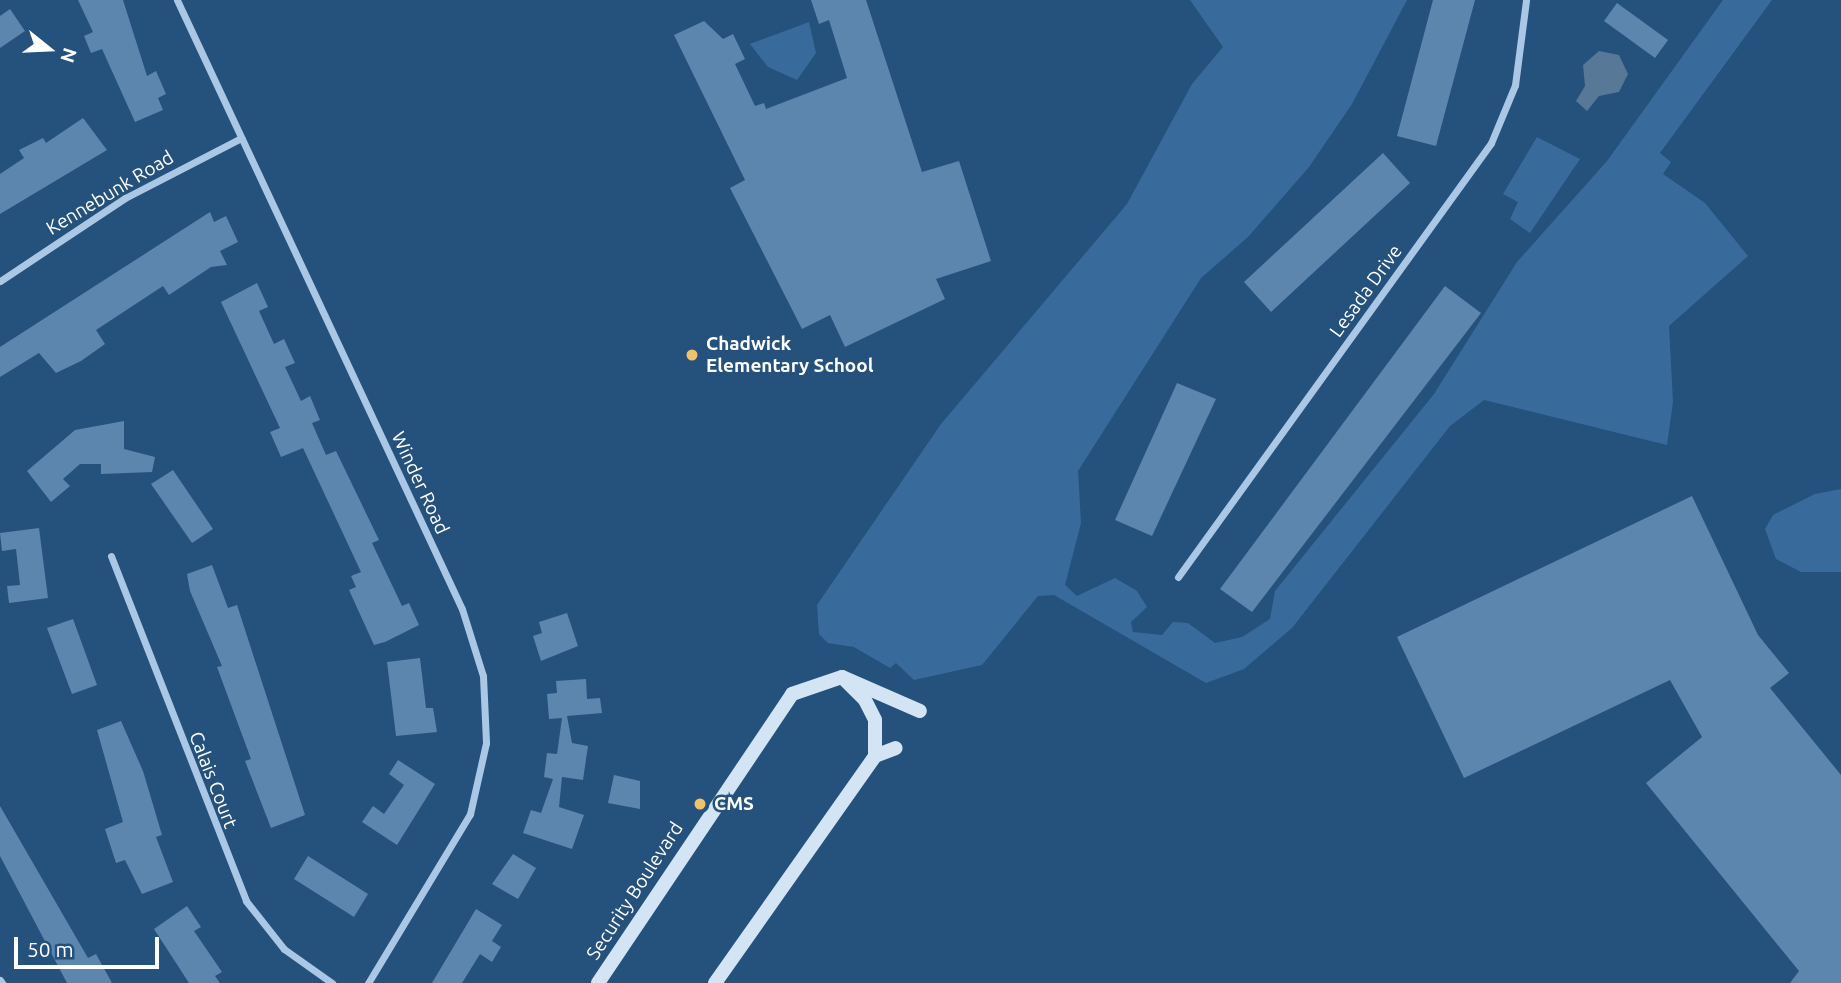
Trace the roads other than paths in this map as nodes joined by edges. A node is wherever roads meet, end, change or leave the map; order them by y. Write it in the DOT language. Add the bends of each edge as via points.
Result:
graph roads {
  1 [pos="177,0"];
  2 [pos="1526,0"];
  3 [pos="241,138"];
  4 [pos="0,281"];
  5 [pos="111,556"];
  6 [pos="1178,577"];
  7 [pos="842,677"];
  8 [pos="920,711"];
  9 [pos="896,748"];
  10 [pos="875,756"];
  11 [pos="332,983"];
  12 [pos="368,983"];
  13 [pos="598,983"];
  14 [pos="715,983"];
  1 -- 3 [label="street, Winder Road"];
  2 -- 6 [label="street, Lesada Drive" via="1515,85 1491,143"];
  3 -- 4 [label="street, Kennebunk Road" via="125,198"];
  3 -- 12 [label="street, Winder Road" via="461,609 483,676 486,743 470,814"];
  5 -- 11 [label="street, Calais Court" via="246,901 284,949"];
  7 -- 8 [label="street"];
  7 -- 10 [label="street" via="865,700 874,720"];
  7 -- 13 [label="street, Security Boulevard" via="807,685 776,712"];
  9 -- 10 [label="street"];
  10 -- 14 [label="street"];
}
